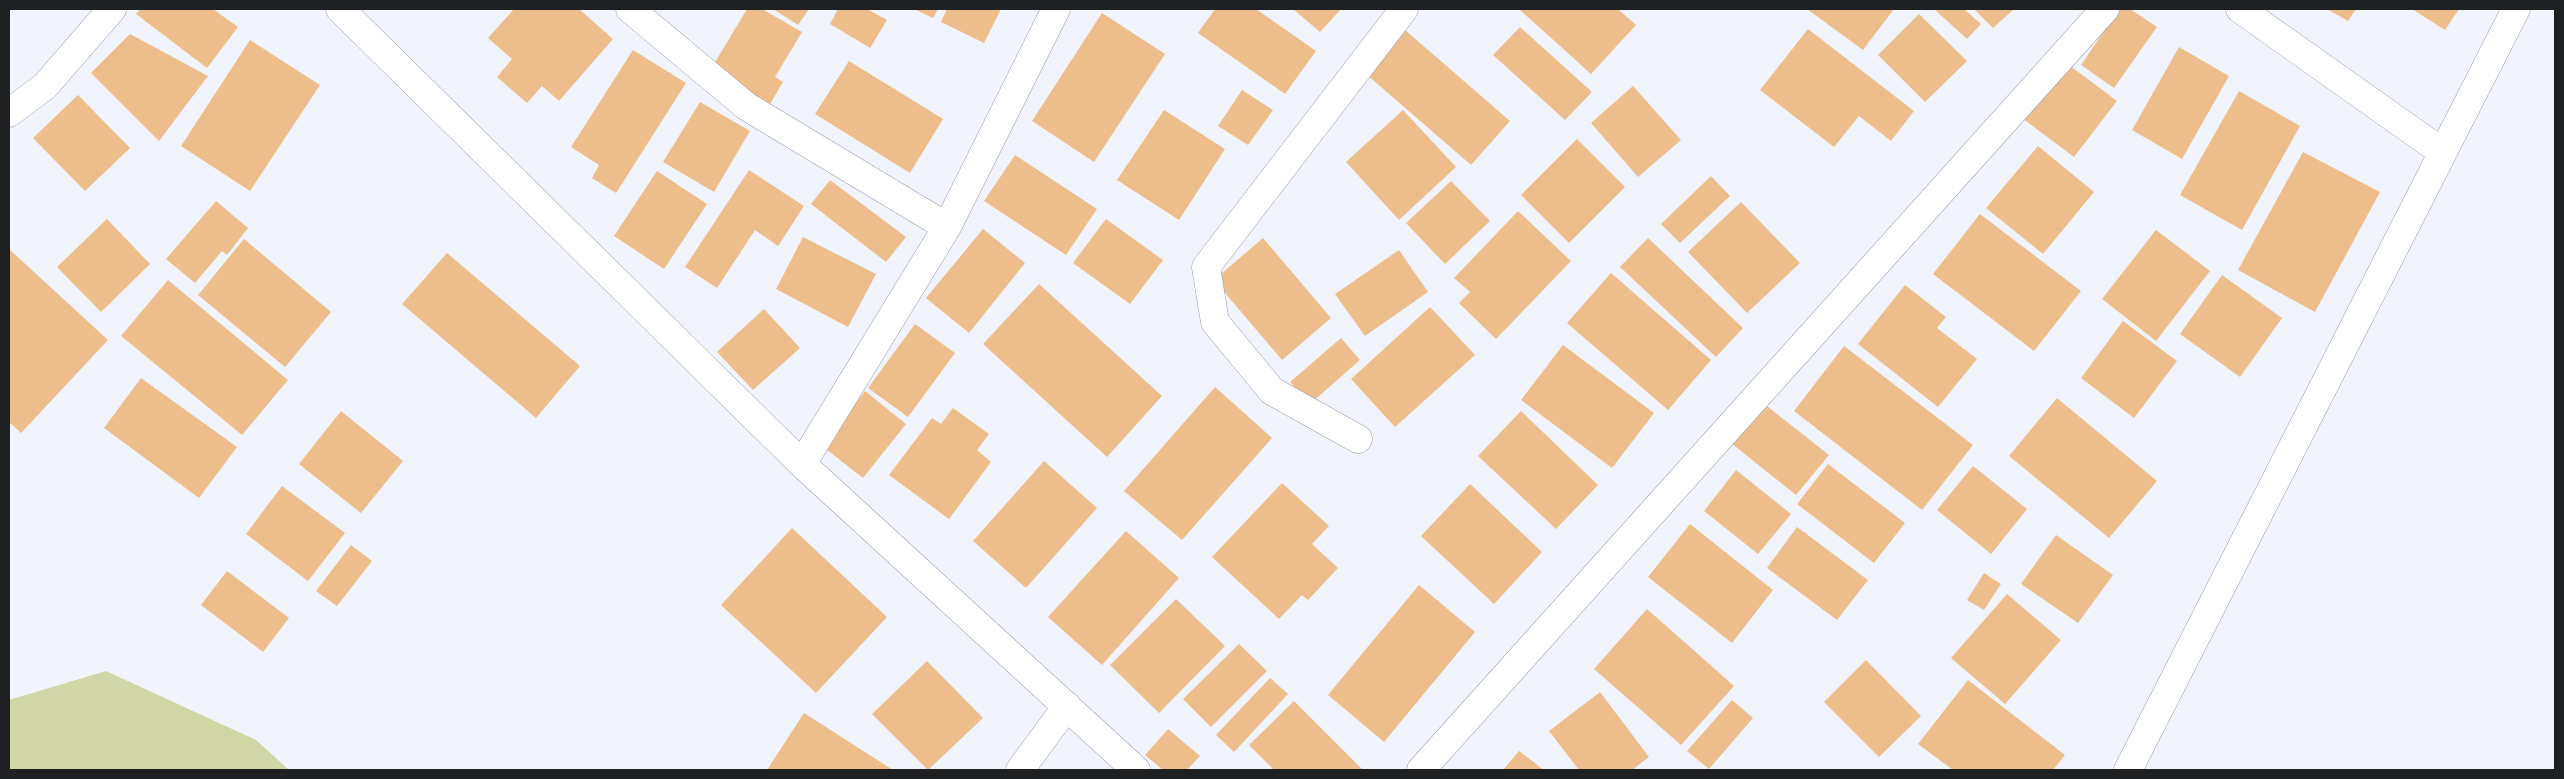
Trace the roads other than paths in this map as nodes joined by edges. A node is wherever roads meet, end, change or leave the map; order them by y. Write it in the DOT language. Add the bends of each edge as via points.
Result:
graph roads {
  1 [pos="112,9"];
  2 [pos="340,9"];
  3 [pos="630,9"];
  4 [pos="1056,9"];
  5 [pos="1404,9"];
  6 [pos="2105,9"];
  7 [pos="2240,9"];
  8 [pos="2516,9"];
  9 [pos="9,113"];
  10 [pos="2442,152"];
  11 [pos="947,227"];
  12 [pos="1358,440"];
  13 [pos="802,464"];
  14 [pos="1067,706"];
  15 [pos="1020,770"];
  16 [pos="1136,770"];
  17 [pos="1421,770"];
  18 [pos="2128,770"];
  1 -- 9 [label="street" via="45,86"];
  2 -- 13 [label="street"];
  3 -- 11 [label="street" via="746,106"];
  4 -- 11 [label="street"];
  5 -- 12 [label="street" via="1206,267 1214,322 1272,391"];
  6 -- 17 [label="street"];
  7 -- 10 [label="street"];
  8 -- 10 [label="street"];
  10 -- 18 [label="street"];
  11 -- 13 [label="street"];
  13 -- 14 [label="street"];
  14 -- 15 [label="street"];
  14 -- 16 [label="street"];
}
